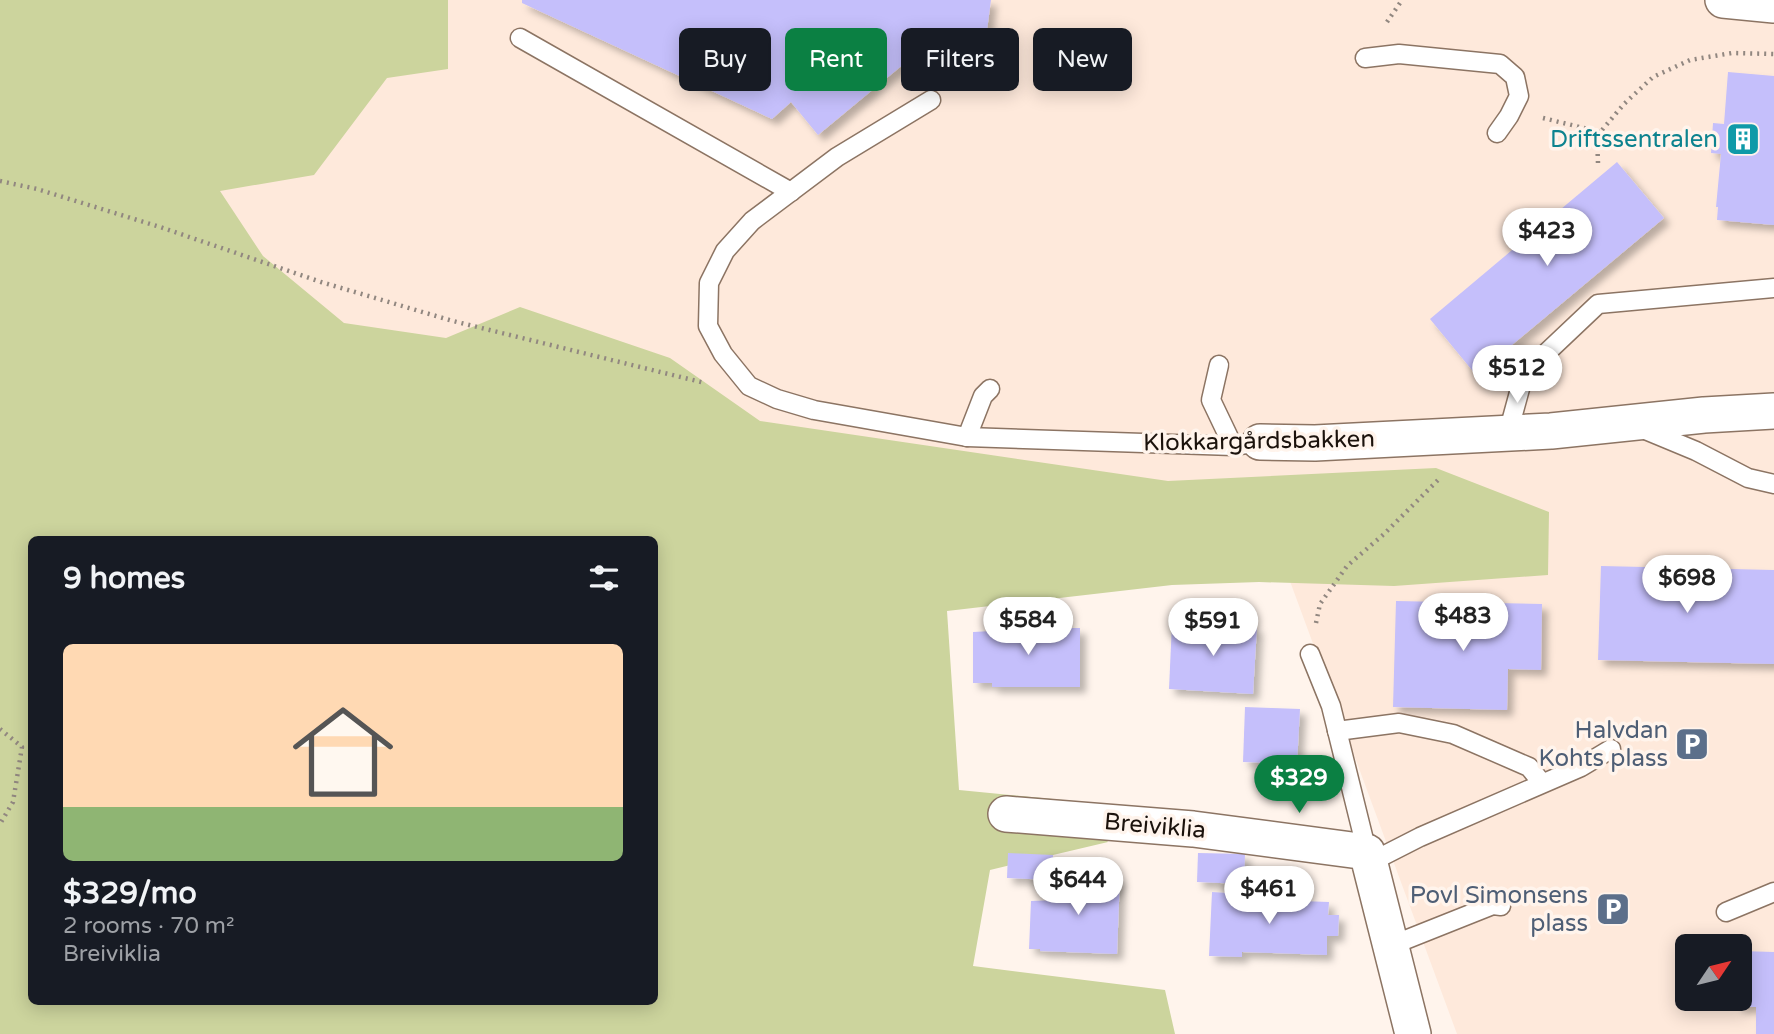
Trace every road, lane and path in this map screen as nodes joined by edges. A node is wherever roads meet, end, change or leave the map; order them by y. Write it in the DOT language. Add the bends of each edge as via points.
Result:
graph roads {
  1 [pos="1723,0"];
  2 [pos="1774,5"];
  3 [pos="520,38"];
  4 [pos="1774,54"];
  5 [pos="1365,58"];
  6 [pos="931,100"];
  7 [pos="1512,110"];
  8 [pos="1600,132"];
  9 [pos="1497,133"];
  10 [pos="1598,163"];
  11 [pos="0,181"];
  12 [pos="791,192"];
  13 [pos="1774,288"];
  14 [pos="1219,365"];
  15 [pos="749,386"];
  16 [pos="990,389"];
  17 [pos="1774,411"];
  18 [pos="1630,423"];
  19 [pos="1508,433"];
  20 [pos="1468,435"];
  21 [pos="967,437"];
  22 [pos="1247,444"];
  23 [pos="1774,484"];
  24 [pos="1310,654"];
  25 [pos="0,729"];
  26 [pos="1338,731"];
  27 [pos="1611,749"];
  28 [pos="1542,783"];
  29 [pos="1006,814"];
  30 [pos="0,824"];
  31 [pos="1368,858"];
  32 [pos="1774,892"];
  33 [pos="1501,906"];
  34 [pos="1726,912"];
  35 [pos="1390,946"];
  36 [pos="1413,1034"];
  1 -- 2 [label="street"];
  3 -- 12 [label="lane"];
  4 -- 8 [label="path" via="1732,53 1690,60 1653,77"];
  5 -- 7 [label="lane" via="1399,54 1500,64 1515,77 1519,96"];
  6 -- 12 [label="lane" via="837,157"];
  7 -- 8 [label="path"];
  7 -- 9 [label="lane"];
  8 -- 10 [label="path"];
  11 -- 15 [label="path" via="123,215 453,321 700,382"];
  12 -- 15 [label="lane" via="752,221 725,251 709,283 708,326"];
  13 -- 19 [label="lane" via="1598,304 1524,374"];
  14 -- 22 [label="lane" via="1211,400"];
  15 -- 21 [label="lane, Klokkargårdsbakken" via="814,410"];
  16 -- 21 [label="lane"];
  17 -- 18 [label="street, Klokkargårdsbakken"];
  18 -- 19 [label="street, Klokkargårdsbakken"];
  18 -- 23 [label="lane" via="1748,478"];
  19 -- 20 [label="street, Klokkargårdsbakken"];
  20 -- 22 [label="street, Klokkargårdsbakken"];
  20 -- 24 [label="path" via="1457,459 1435,484 1347,566 1320,604"];
  21 -- 22 [label="lane, Klokkargårdsbakken"];
  24 -- 26 [label="lane"];
  25 -- 30 [label="path" via="22,747 13,802"];
  26 -- 28 [label="lane" via="1399,723 1453,734 1529,767"];
  26 -- 31 [label="lane"];
  27 -- 28 [label="lane"];
  28 -- 31 [label="lane"];
  29 -- 31 [label="street, Breiviklia" via="1193,829"];
  31 -- 35 [label="street"];
  32 -- 34 [label="lane"];
  33 -- 35 [label="lane" via="1493,905"];
  35 -- 36 [label="street"];
}
